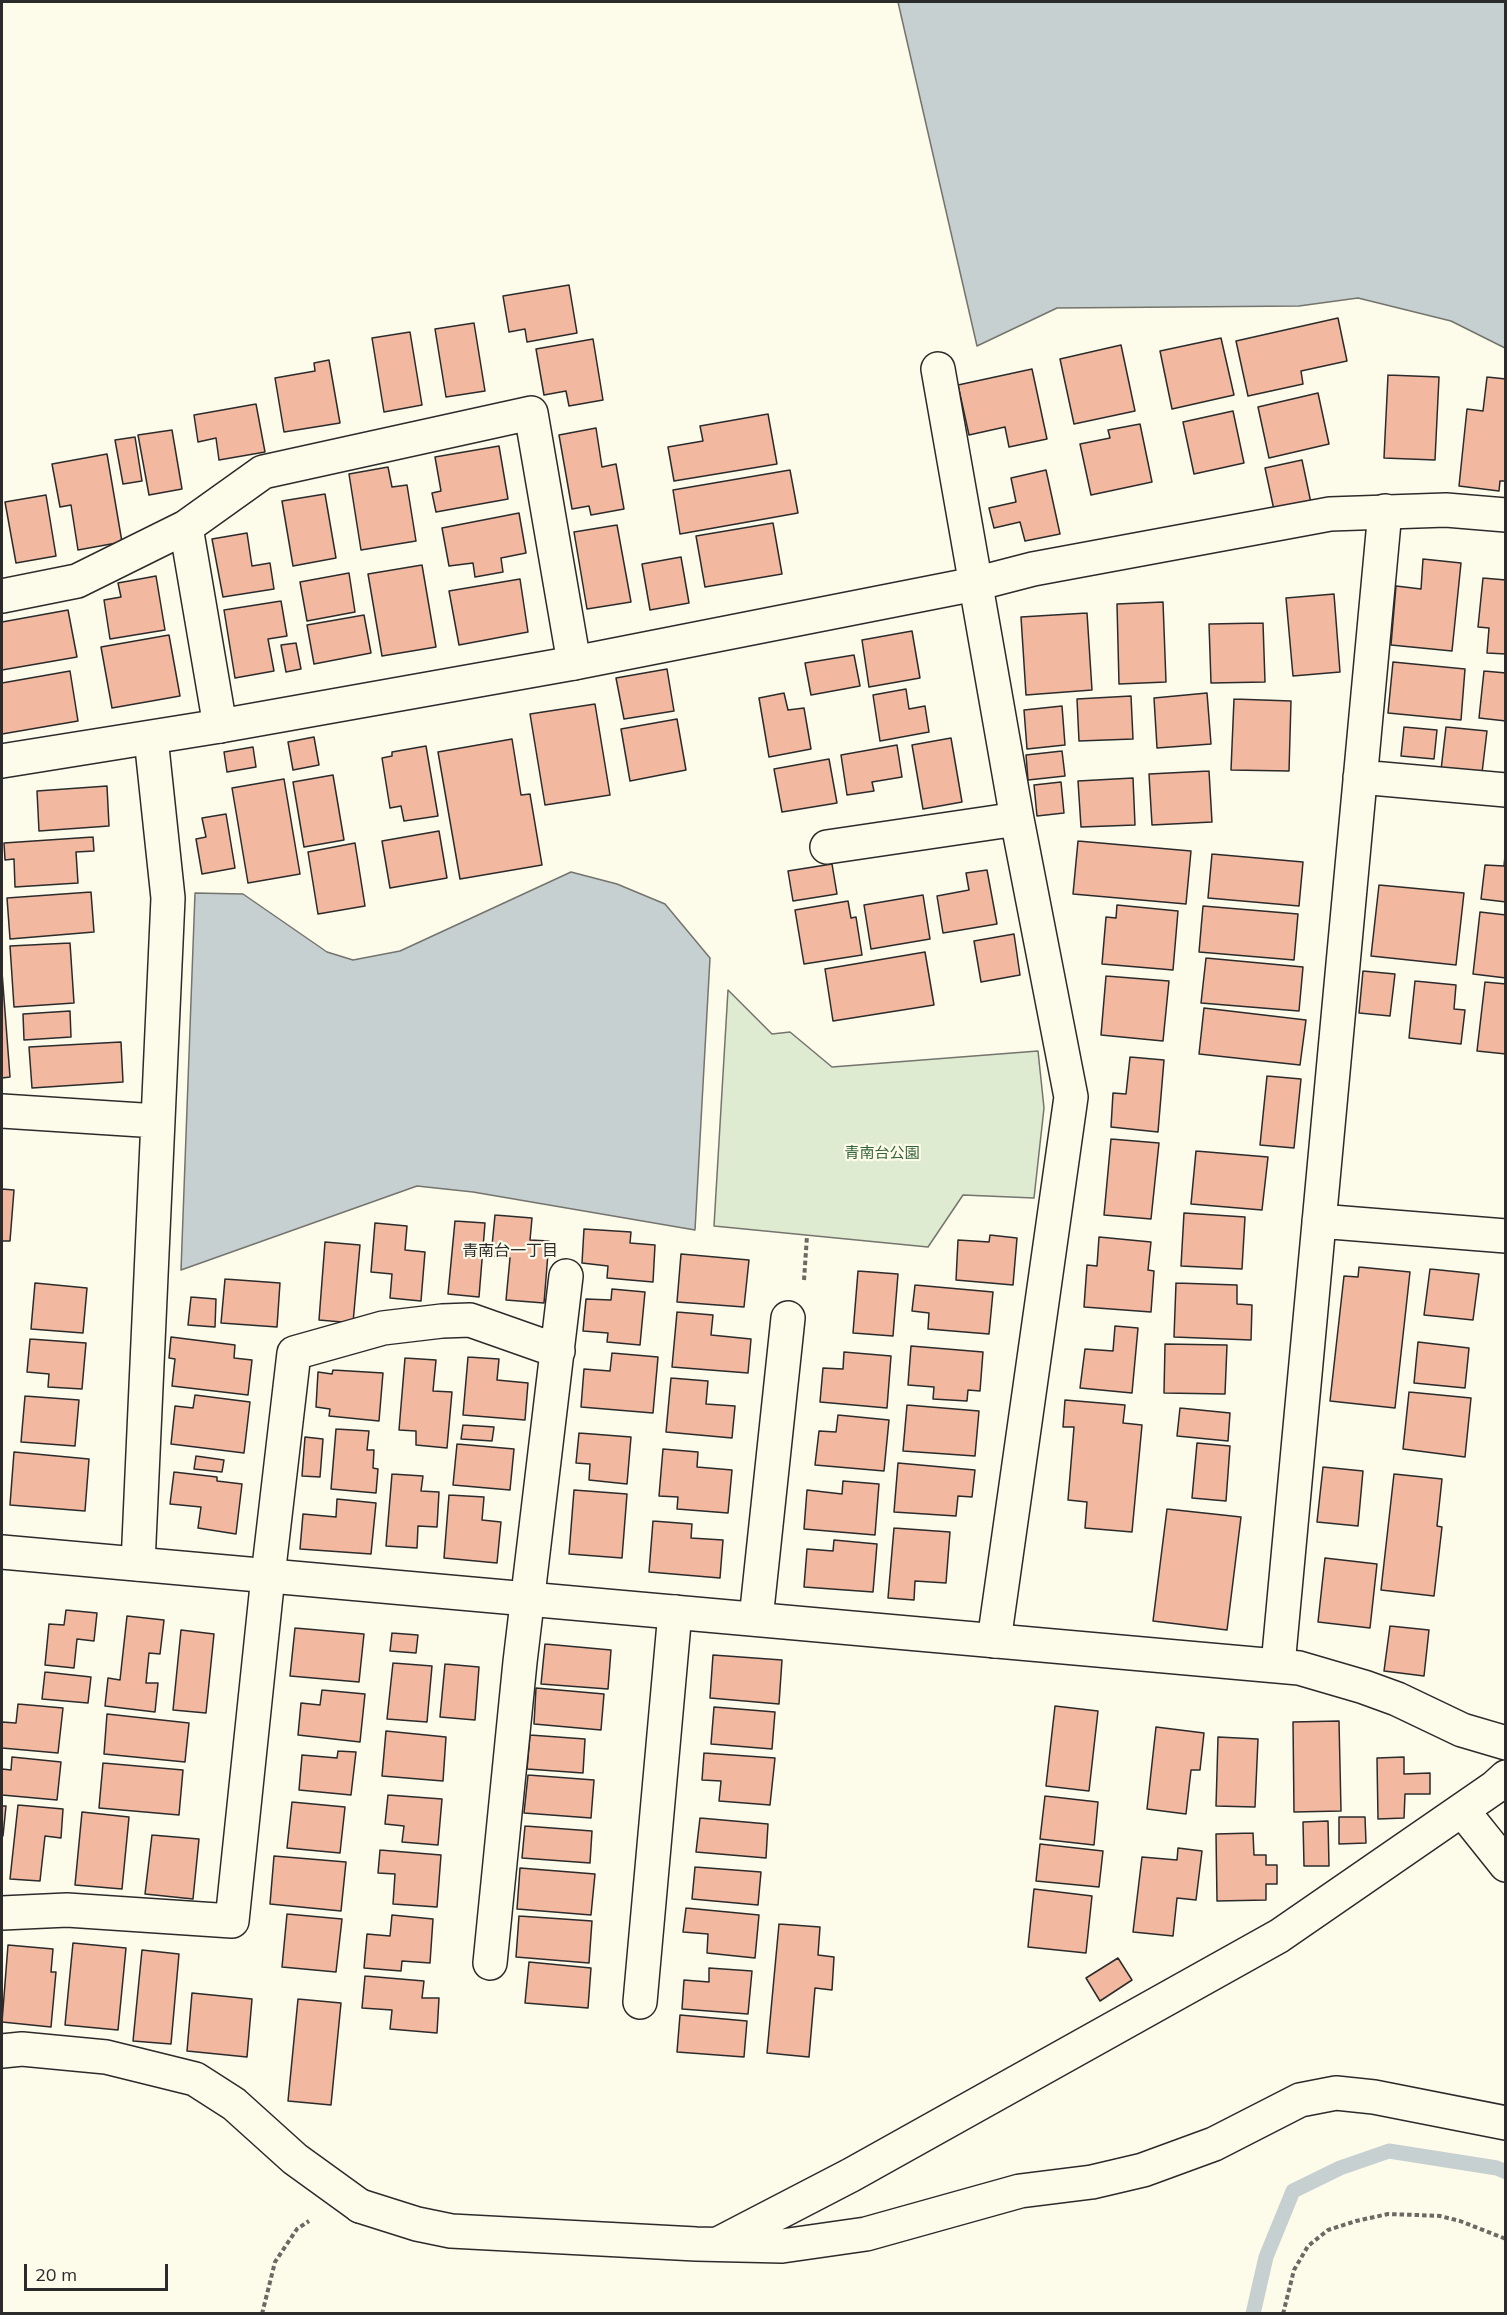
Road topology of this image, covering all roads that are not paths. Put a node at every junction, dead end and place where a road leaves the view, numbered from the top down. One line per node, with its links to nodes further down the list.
1 (938, 369): 5 (street)
2 (1385, 511): 3 (street); 5 (street); 11 (street)
3 (1506, 515)
4 (186, 527): 6 (street); 7 (street); 8 (street)
5 (975, 584): 7 (street); 13 (street)
6 (2, 596)
7 (574, 663): 8 (street)
8 (220, 726): 9 (street)
9 (151, 738): 10 (street); 16 (street)
10 (2, 761)
11 (1360, 777): 12 (street); 17 (street)
12 (1506, 790)
13 (1017, 819): 14 (street); 28 (street)
14 (827, 847)
15 (2, 1111): 16 (street)
16 (157, 1121): 23 (street)
17 (1319, 1221): 18 (street); 29 (street)
18 (1506, 1236)
19 (566, 1276): 21 (street)
20 (788, 1318): 27 (street)
21 (558, 1351): 24 (street); 25 (street)
22 (2, 1552): 23 (street)
23 (138, 1564): 24 (street)
24 (268, 1576): 25 (street); 34 (street)
25 (528, 1599): 26 (street); 35 (street)
26 (675, 1612): 27 (street); 36 (street)
27 (756, 1619): 28 (street)
28 (994, 1641): 29 (street)
29 (1278, 1665): 30 (street)
30 (1506, 1743)
31 (1506, 1777): 32 (street)
32 (1462, 1810): 33 (street); 39 (street)
33 (1506, 1865)
34 (2, 1913)
35 (490, 1963)
36 (640, 2001)
37 (2, 2051): 39 (street)
38 (1506, 2123): 39 (street)
39 (718, 2244)

